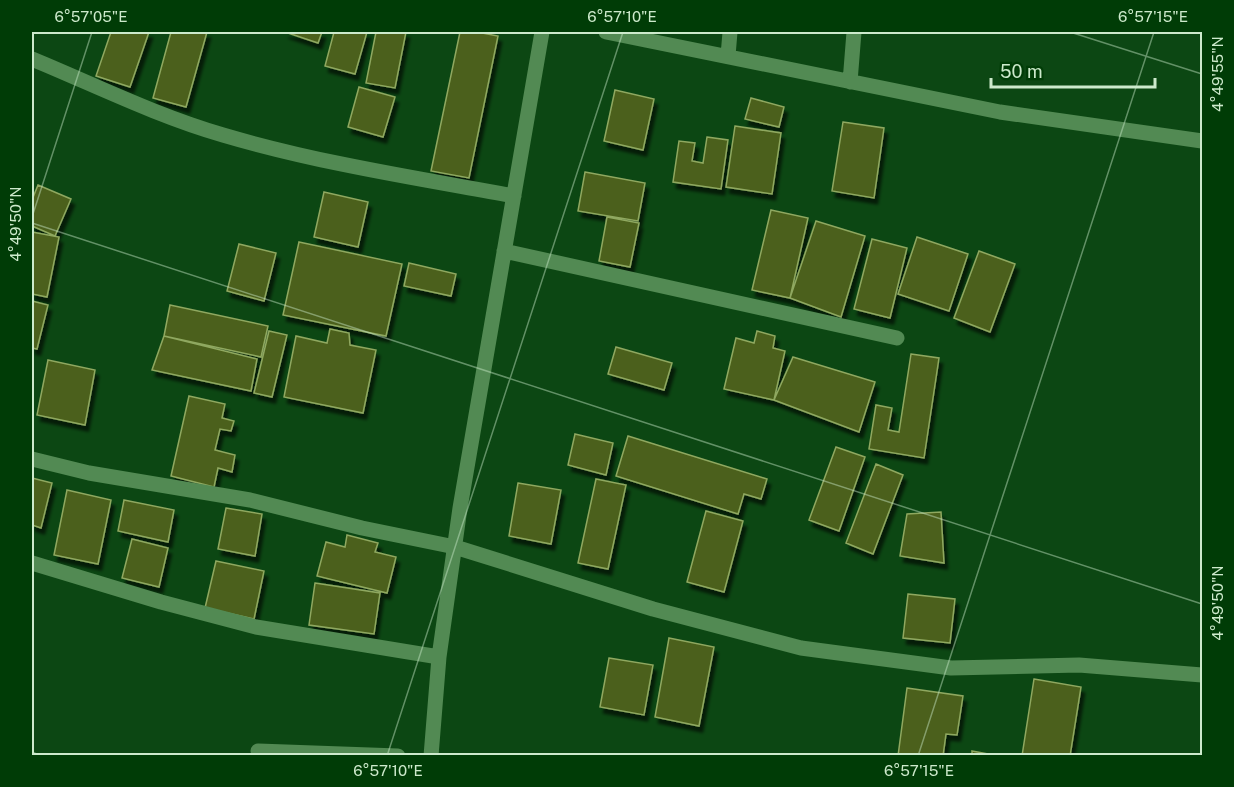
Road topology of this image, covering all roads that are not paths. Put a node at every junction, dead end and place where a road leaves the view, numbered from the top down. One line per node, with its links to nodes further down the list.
1 (543, 32): 9 (street)
2 (606, 32): 5 (street)
3 (730, 32): 5 (street)
4 (854, 32): 7 (street)
5 (728, 57): 7 (street)
6 (32, 59): 9 (street)
7 (850, 82): 8 (street)
8 (1203, 141)
9 (514, 196): 10 (street)
10 (504, 251): 11 (street); 13 (street)
11 (897, 338)
12 (32, 459): 13 (street)
13 (455, 547): 15 (street); 16 (street)
14 (32, 563): 15 (street)
15 (439, 657): 19 (street)
16 (1203, 675)
17 (258, 751): 18 (street)
18 (398, 756)
19 (431, 756)

